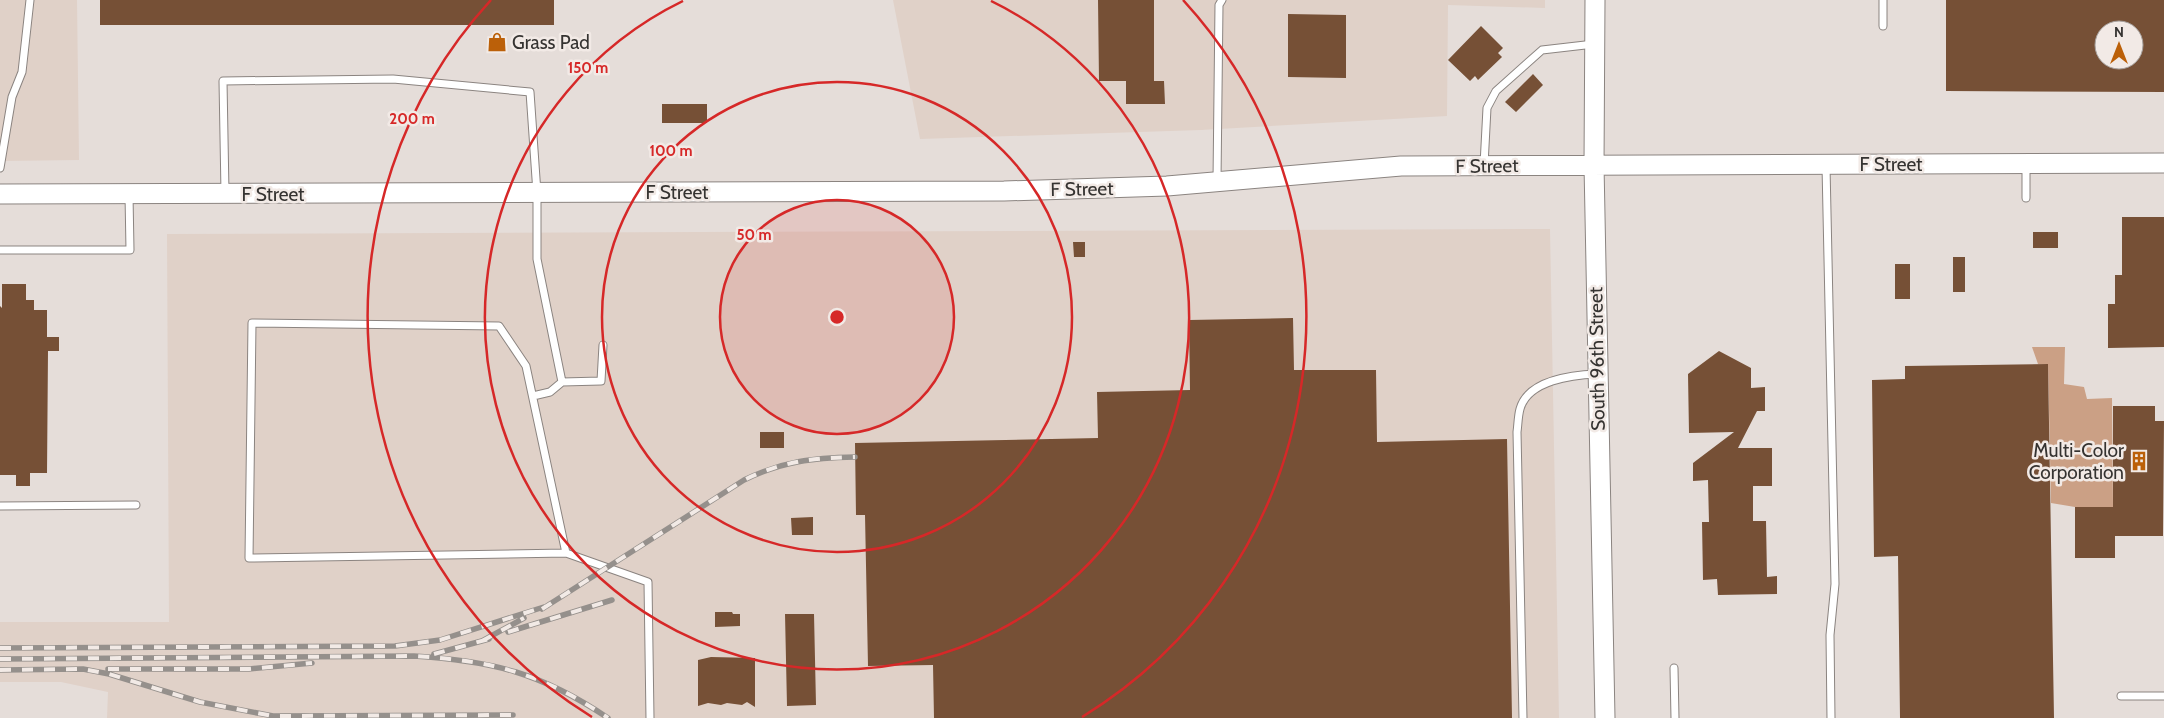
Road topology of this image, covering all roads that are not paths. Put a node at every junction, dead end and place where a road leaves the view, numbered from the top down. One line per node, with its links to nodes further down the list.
1 (30, 0): 12 (lane)
2 (1222, 0): 13 (lane)
3 (1594, 0): 6 (street, South 96th Street)
4 (1883, 0): 5 (lane)
5 (1883, 26)
6 (1594, 44): 8 (street, South 96th Street); 11 (lane)
7 (2164, 163): 10 (street, F Street)
8 (1594, 164): 9 (street, F Street); 11 (street, F Street); 21 (street, South 96th Street)
9 (1826, 164): 10 (street, F Street); 34 (lane)
10 (2026, 164): 18 (lane)
11 (1484, 165): 13 (street, F Street)
12 (0, 168)
13 (1217, 182): 14 (street, F Street)
14 (537, 193): 16 (street, F Street); 16 (lane); 22 (lane)
15 (0, 194): 17 (street, F Street)
16 (225, 194): 17 (street, F Street)
17 (128, 195): 19 (lane)
18 (2026, 198)
19 (0, 250)
20 (604, 345): 22 (lane)
21 (1598, 374): 31 (lane); 32 (street, South 96th Street)
22 (562, 382): 23 (lane)
23 (533, 396): 26 (lane); 26 (lane)
24 (136, 505): 25 (lane)
25 (0, 506)
26 (566, 553): 30 (lane)
27 (1674, 668): 33 (lane)
28 (2121, 696): 29 (lane)
29 (2164, 696)
30 (650, 718)
31 (1524, 718)
32 (1604, 718)
33 (1675, 718)
34 (1831, 718)

